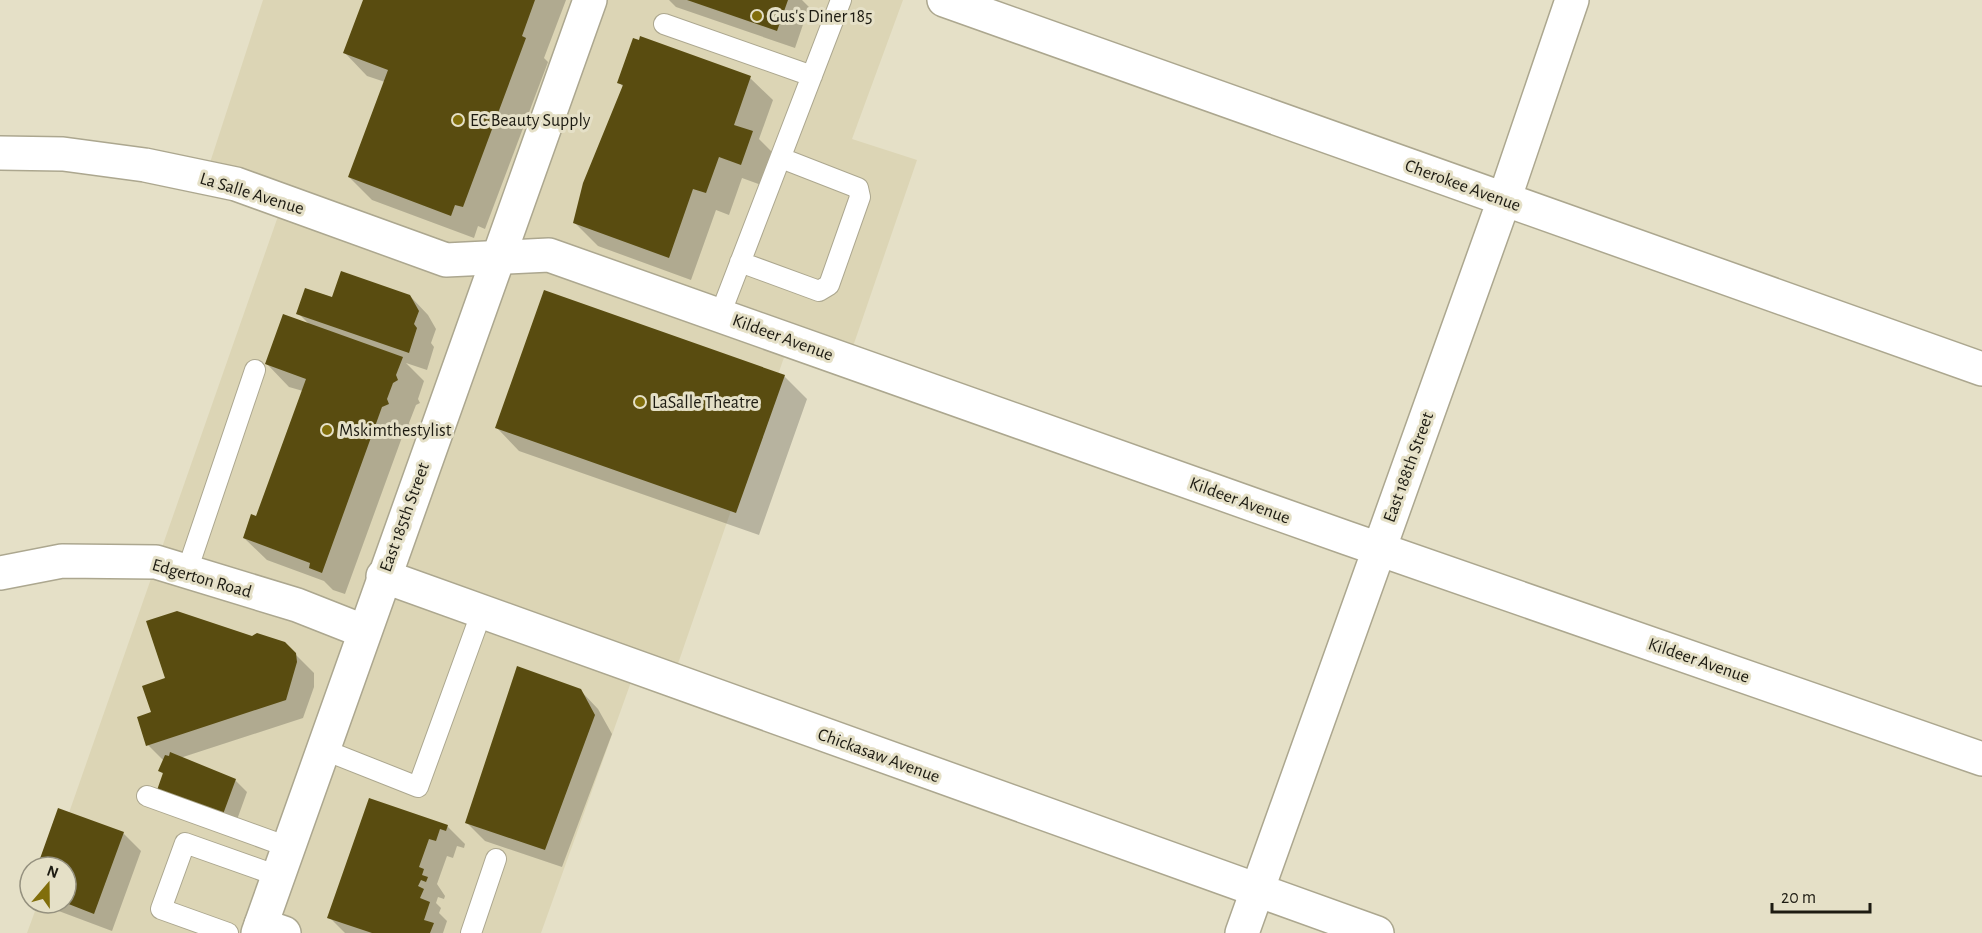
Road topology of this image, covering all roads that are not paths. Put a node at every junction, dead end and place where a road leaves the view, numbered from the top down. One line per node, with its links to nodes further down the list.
1 (590, 0): 10 (street, East 185th Street)
2 (841, 0): 6 (lane)
3 (944, 0): 9 (street, Cherokee Avenue)
4 (1572, 0): 9 (street, East 188th Street)
5 (664, 24): 6 (lane)
6 (812, 76): 8 (lane)
7 (0, 153): 10 (street, La Salle Avenue)
8 (781, 158): 11 (lane); 11 (lane)
9 (1504, 200): 13 (street, Cherokee Avenue); 15 (street, East 188th Street)
10 (498, 259): 12 (street, Kildeer Avenue); 18 (street, East 185th Street)
11 (740, 262): 12 (lane)
12 (720, 315): 15 (street, Kildeer Avenue)
13 (1982, 369)
14 (255, 370): 16 (lane)
15 (1378, 549): 22 (street, Kildeer Avenue); 26 (street, East 188th Street)
16 (187, 571): 17 (street, Edgerton Road); 20 (street, Edgerton Road)
17 (0, 573)
18 (383, 576): 19 (street, Chickasaw Avenue); 20 (street, East 185th Street)
19 (482, 611): 21 (lane); 26 (street, Chickasaw Avenue)
20 (363, 631): 21 (street, East 185th Street)
21 (322, 749): 25 (street, East 185th Street)
22 (1982, 759)
23 (147, 796): 25 (lane)
24 (496, 859): 29 (lane)
25 (283, 861): 27 (street, East 185th Street); 28 (lane)
26 (1256, 891): 30 (street, East 188th Street); 31 (street, Chickasaw Avenue)
27 (267, 930)
28 (228, 933)
29 (471, 933)
30 (1242, 933)
31 (1377, 933)

